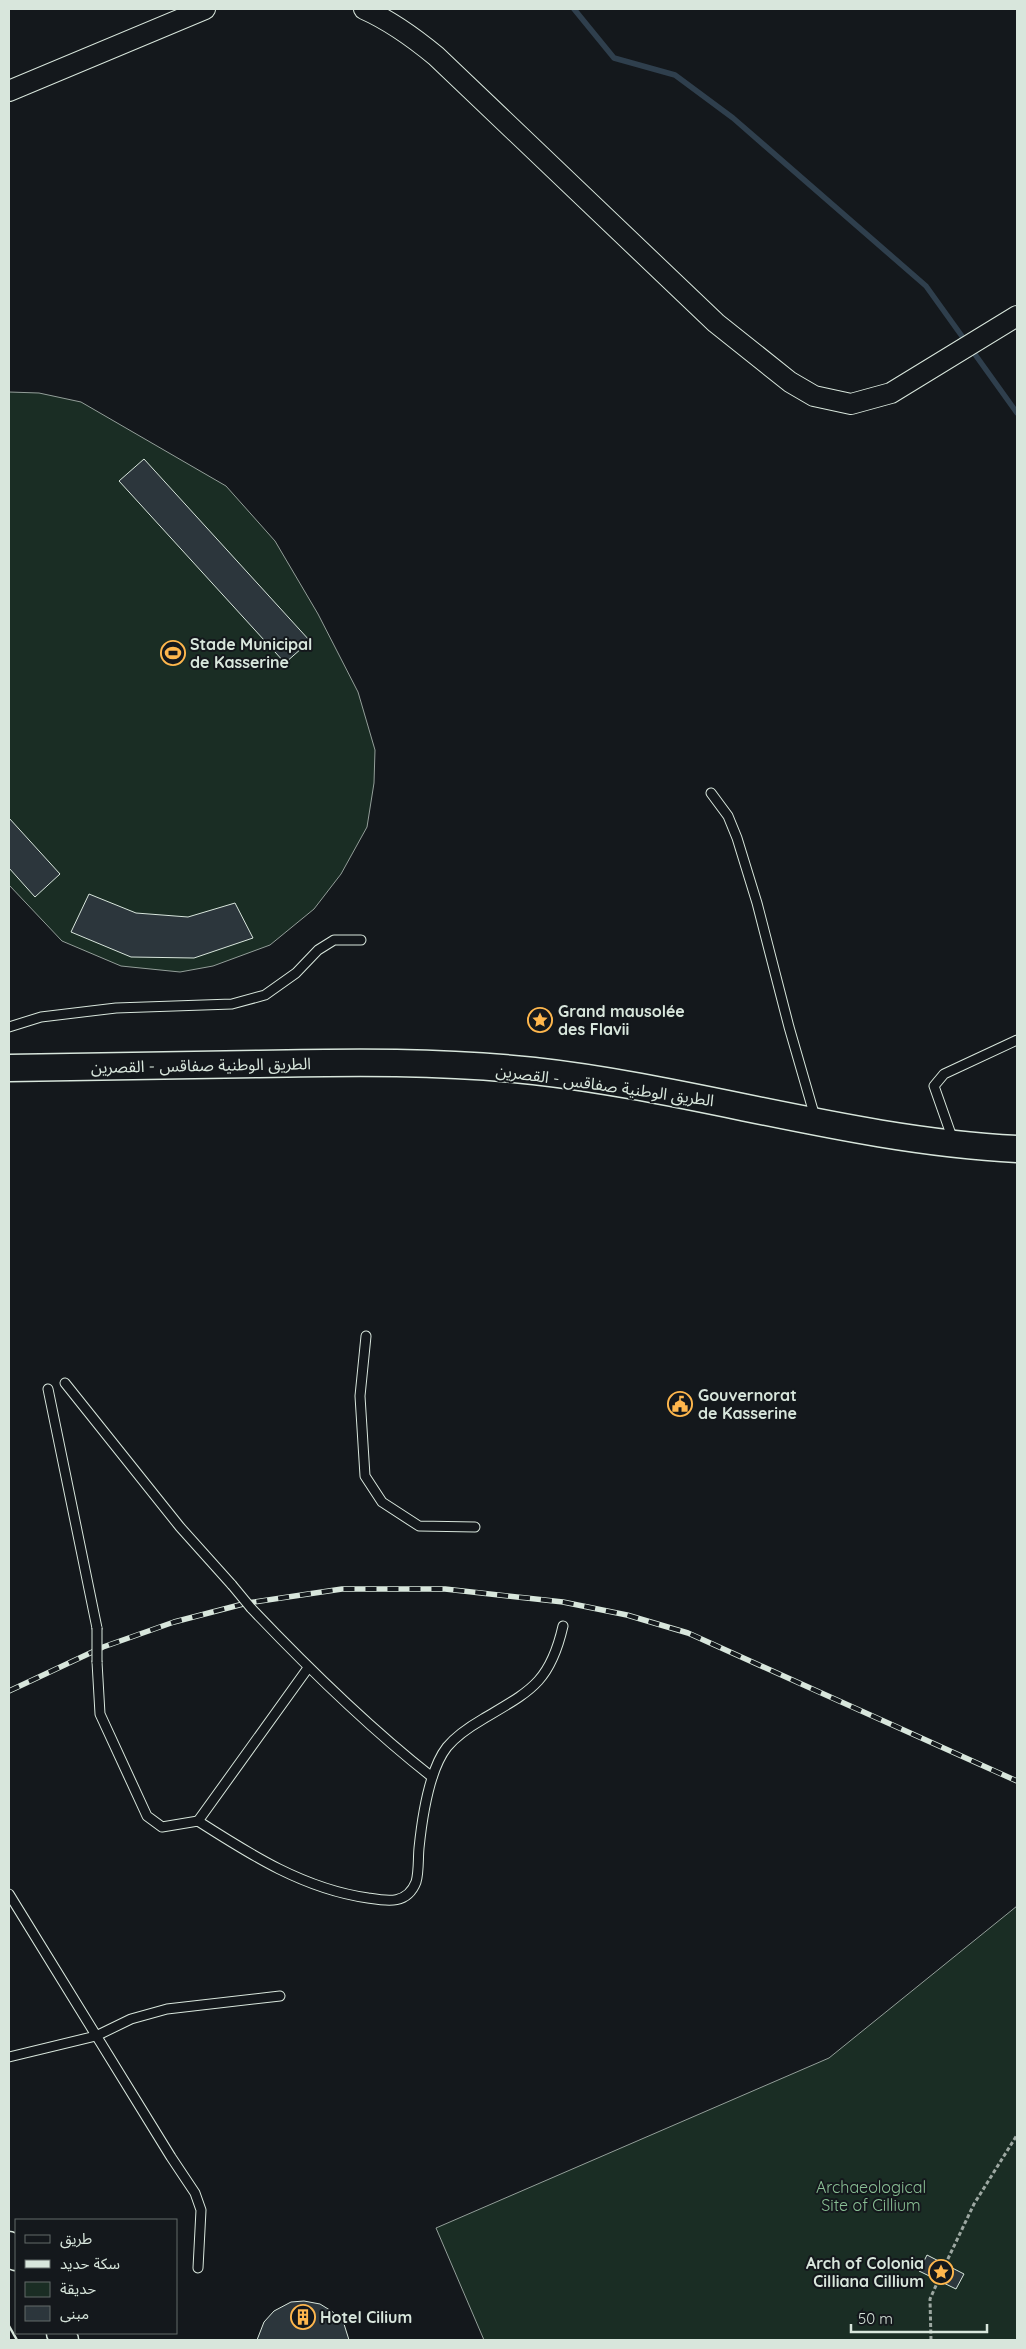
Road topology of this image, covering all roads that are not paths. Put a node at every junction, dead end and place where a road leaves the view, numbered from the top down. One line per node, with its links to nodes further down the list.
1 (205, 9): 3 (street)
2 (364, 9): 4 (street)
3 (9, 90)
4 (1017, 316)
5 (711, 793): 11 (lane)
6 (361, 940): 7 (lane)
7 (9, 1027)
8 (1017, 1040): 12 (lane)
9 (9, 1068): 11 (main road, الطريق الوطنية صفاقس - القصرين)
10 (9, 1085): 14 (main road, الطريق الوطنية صفاقس - القصرين)
11 (816, 1120): 12 (main road, الطريق الوطنية صفاقس - القصرين)
12 (954, 1142): 13 (main road, الطريق الوطنية صفاقس - القصرين)
13 (1017, 1149)
14 (1017, 1163)
15 (366, 1336): 18 (lane)
16 (65, 1383): 20 (lane, bridge)
17 (48, 1389): 22 (lane, bridge)
18 (475, 1527)
19 (563, 1626): 21 (lane)
20 (308, 1668): 21 (lane); 22 (lane)
21 (432, 1777): 22 (lane)
22 (198, 1821)
23 (9, 1894): 25 (lane)
24 (280, 1996): 25 (lane)
25 (96, 2036): 26 (lane); 27 (lane)
26 (9, 2057)
27 (198, 2268)

